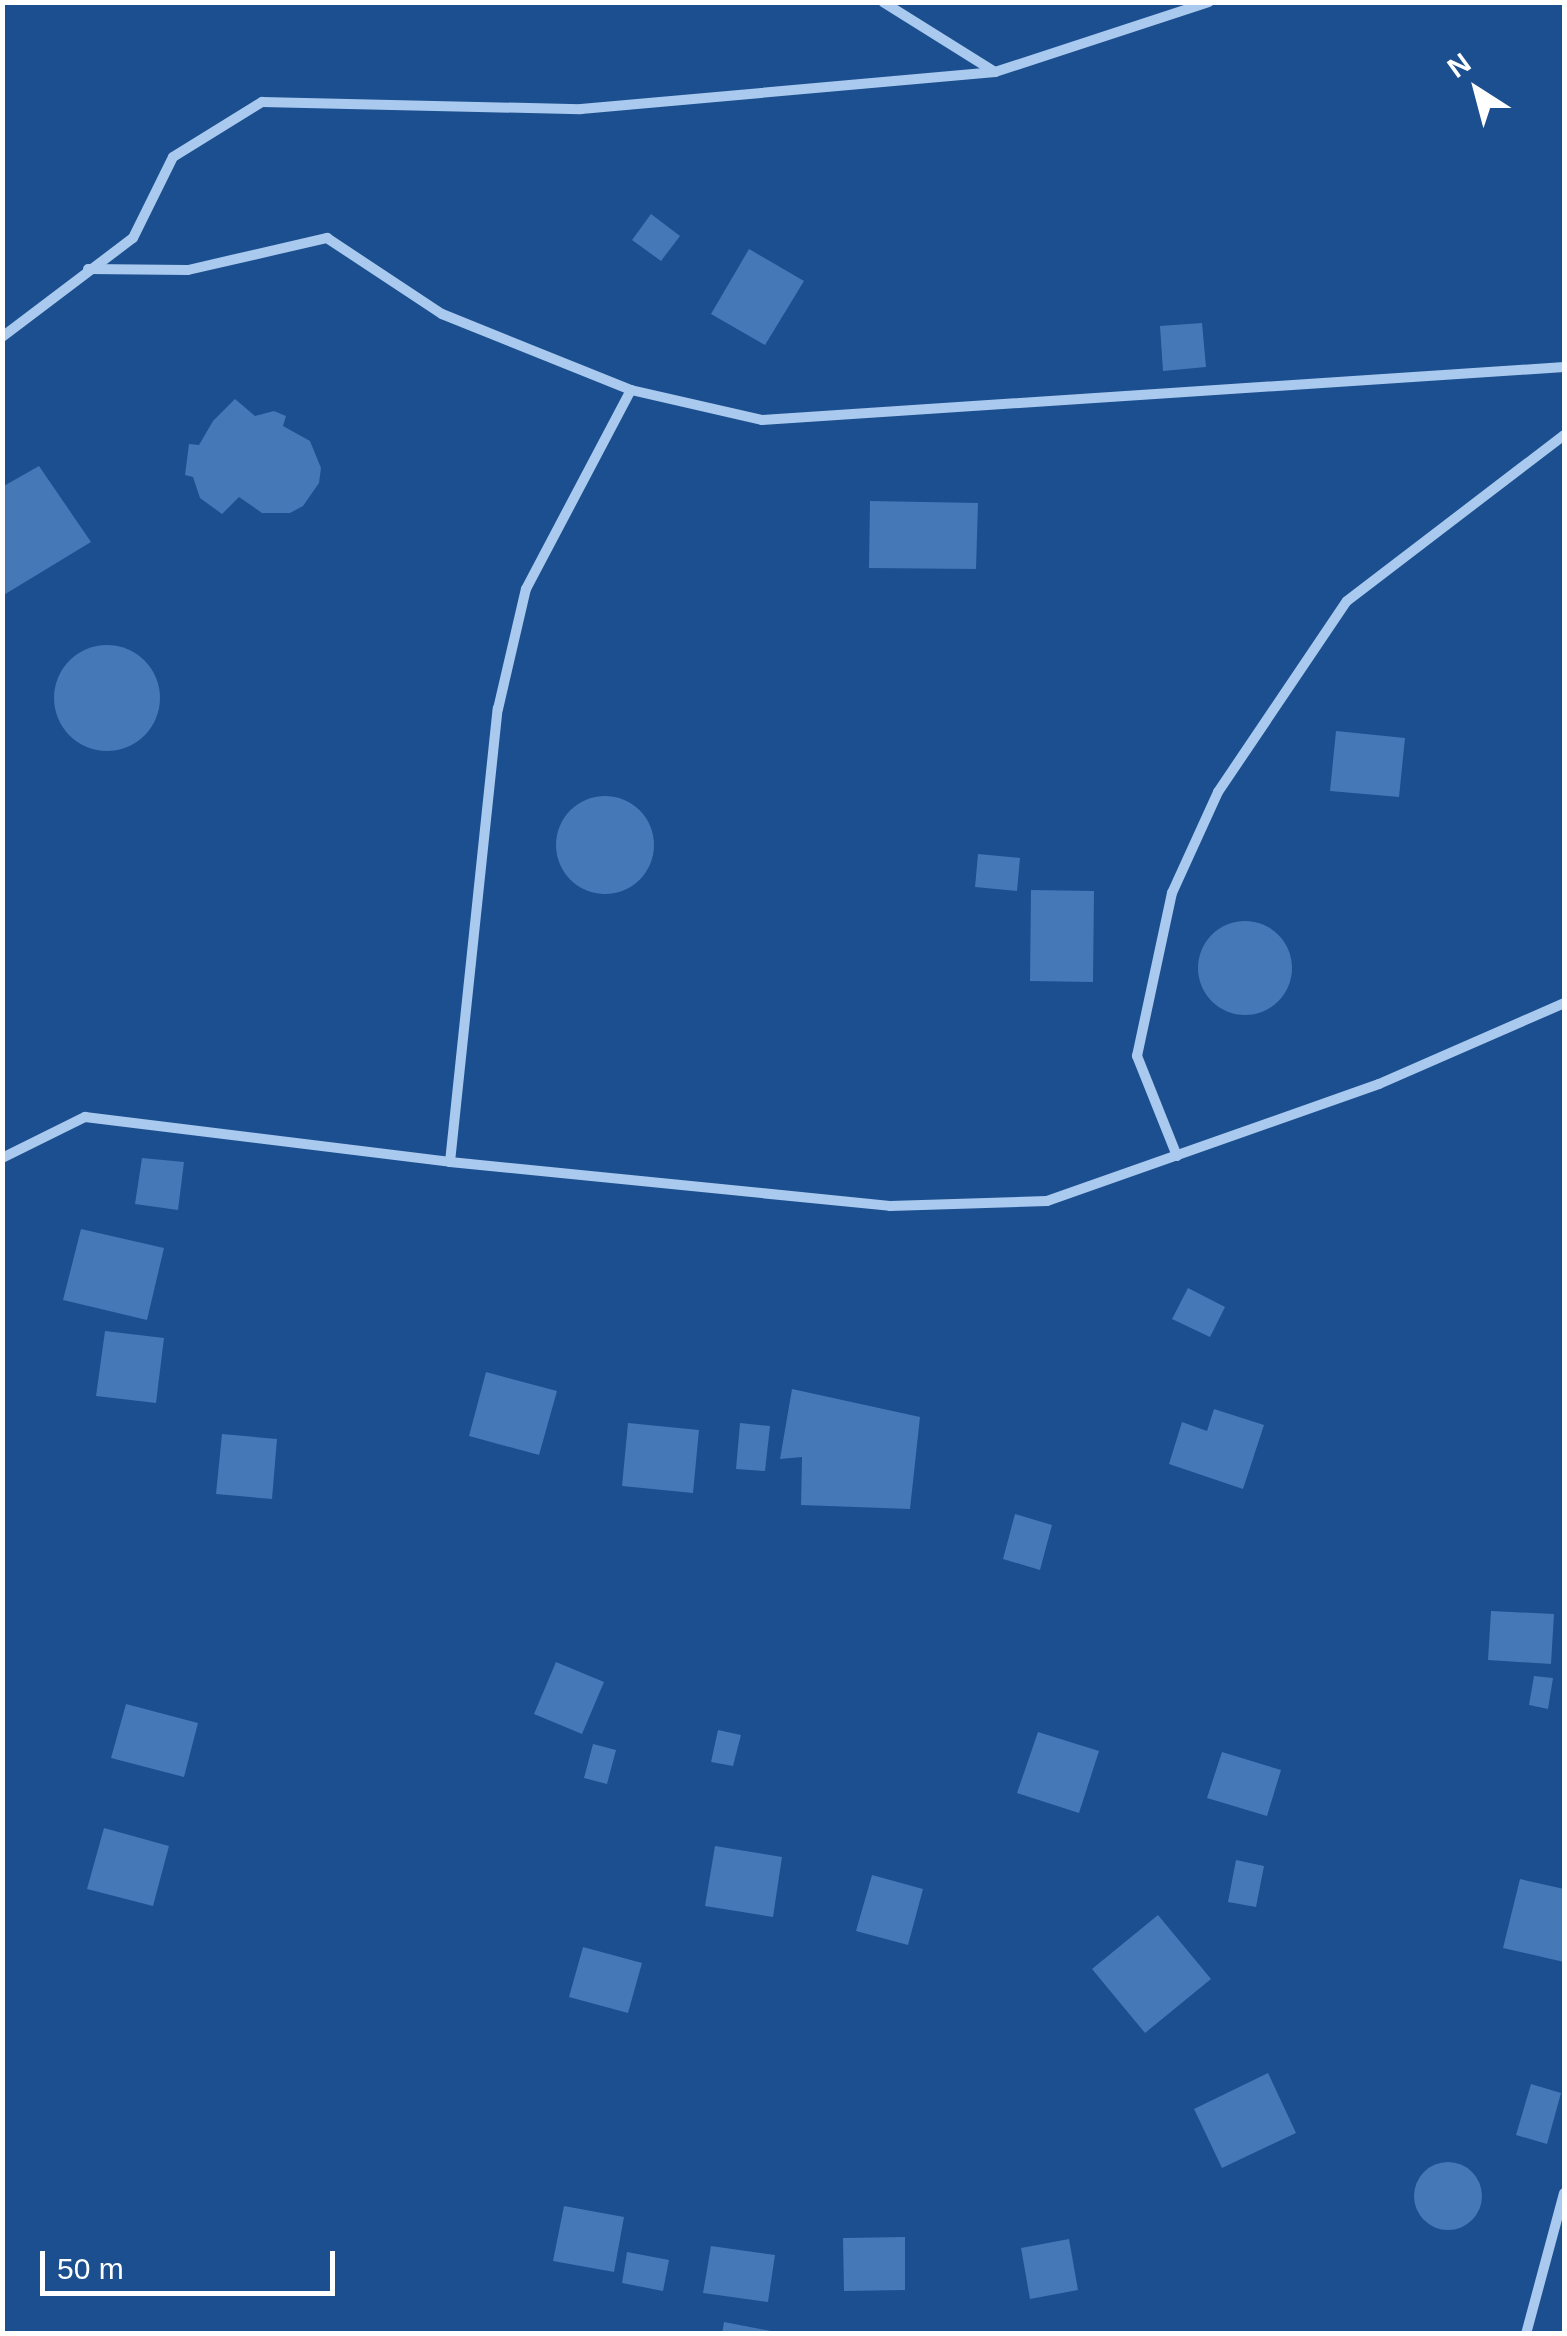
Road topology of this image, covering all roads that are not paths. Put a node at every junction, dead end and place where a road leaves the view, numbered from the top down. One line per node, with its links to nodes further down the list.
1 (883, 2): 3 (street)
2 (1209, 2): 3 (street)
3 (994, 72): 4 (street)
4 (88, 269): 5 (street); 7 (street)
5 (2, 337)
6 (1564, 367): 7 (street)
7 (631, 390): 12 (street)
8 (1564, 435): 10 (street)
9 (1564, 1003): 10 (street)
10 (1177, 1156): 12 (street)
11 (2, 1158): 12 (street)
12 (450, 1162)
13 (1564, 2192): 14 (street)
14 (1526, 2334)

